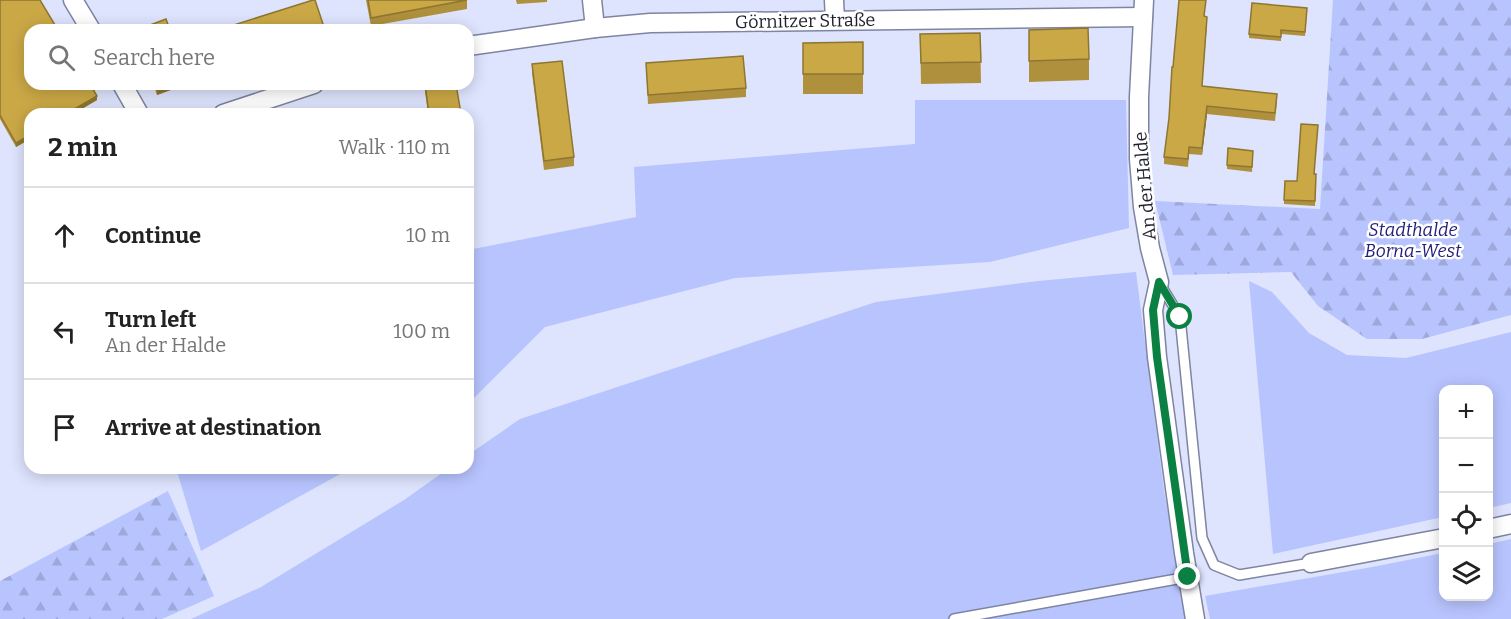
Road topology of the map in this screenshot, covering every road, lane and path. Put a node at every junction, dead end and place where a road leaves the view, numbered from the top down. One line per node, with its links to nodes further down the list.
1 (74, 0): 6 (street)
2 (592, 0): 7 (street)
3 (834, 0): 5 (street)
4 (1144, 9): 5 (street, Görnitzer Straße); 13 (street, An der Halde)
5 (836, 20): 7 (street, Görnitzer Straße)
6 (88, 24)
7 (596, 28): 8 (street, Görnitzer Straße)
8 (474, 45)
9 (126, 90): 11 (street)
10 (296, 90): 12 (street)
11 (136, 108)
12 (241, 108)
13 (1159, 282): 17 (lane); 18 (street, An der Halde)
14 (1511, 524): 15 (street)
15 (1493, 528)
16 (1439, 539): 17 (street)
17 (1311, 563)
18 (1188, 577): 19 (lane); 20 (street, An der Halde)
19 (954, 619)
20 (1195, 619)

